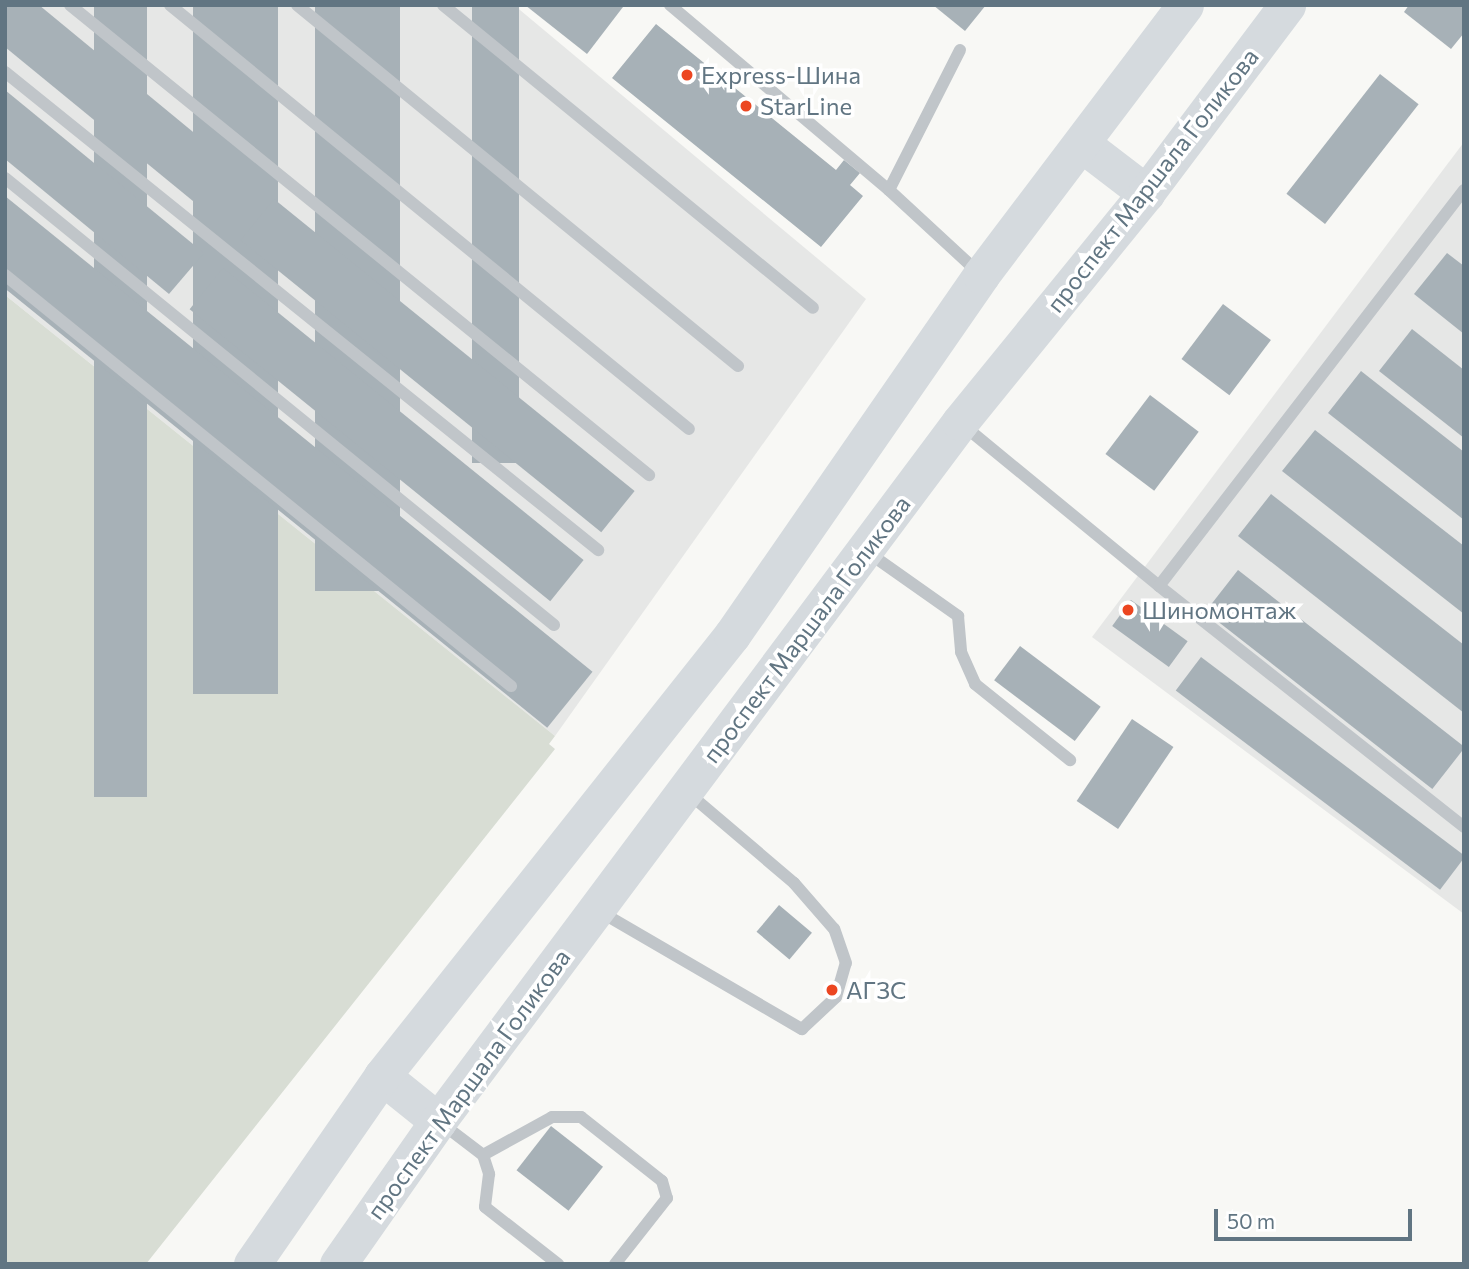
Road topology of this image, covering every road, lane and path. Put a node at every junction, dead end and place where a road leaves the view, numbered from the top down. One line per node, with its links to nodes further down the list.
1 (70, 5): 21 (lane)
2 (170, 5): 20 (lane)
3 (297, 5): 18 (lane)
4 (443, 5): 17 (lane)
5 (670, 5): 12 (lane)
6 (1185, 5): 10 (main road)
7 (1287, 5): 14 (main road, проспект Маршала Голикова)
8 (960, 50): 12 (lane)
9 (5, 72): 22 (lane)
10 (1082, 144): 14 (main road); 16 (main road)
11 (5, 178): 25 (lane)
12 (889, 190): 16 (lane)
13 (1464, 190): 24 (lane)
14 (1146, 193): 19 (main road, проспект Маршала Голикова)
15 (5, 275): 26 (lane)
16 (981, 275): 31 (main road)
17 (813, 308)
18 (738, 366)
19 (960, 422): 23 (main road, проспект Маршала Голикова); 24 (lane)
20 (689, 429)
21 (649, 475)
22 (598, 550)
23 (865, 551): 27 (lane); 28 (main road, проспект Маршала Голикова)
24 (1159, 586): 29 (lane)
25 (554, 625)
26 (510, 686)
27 (1070, 761)
28 (686, 790): 30 (main road, проспект Маршала Голикова); 30 (lane)
29 (1464, 827)
30 (596, 909): 32 (main road, проспект Маршала Голикова)
31 (382, 1076): 32 (main road); 35 (main road)
32 (438, 1121): 33 (lane); 34 (main road, проспект Маршала Голикова)
33 (482, 1155): 36 (lane); 37 (lane)
34 (347, 1260)
35 (253, 1264)
36 (558, 1264)
37 (615, 1264)

